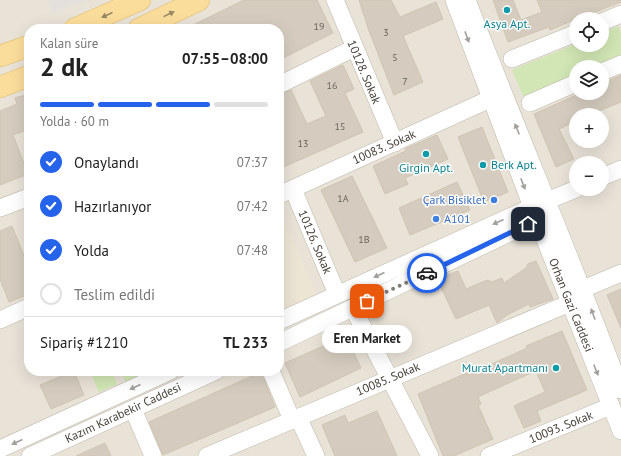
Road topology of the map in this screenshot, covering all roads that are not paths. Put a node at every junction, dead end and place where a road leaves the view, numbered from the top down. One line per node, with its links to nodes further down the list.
1 (140, 0): 8 (main road, one-way to 8)
2 (199, 0): 9 (main road, one-way to 2)
3 (335, 0): 12 (street, 10128. Sokak)
4 (454, 0): 21 (street, Orhan Gazi Caddesi, one-way to 21)
5 (467, 0): 30 (street, Orhan Gazi Caddesi, one-way to 5)
6 (621, 14): 7 (street)
7 (609, 19)
8 (85, 24)
9 (149, 24)
10 (569, 35): 14 (street)
11 (24, 48): 13 (main road)
12 (354, 48): 18 (street); 23 (street, 10128. Sokak)
13 (0, 56)
14 (512, 59)
15 (621, 64): 16 (street)
16 (609, 69)
17 (24, 78): 19 (main road)
18 (284, 83)
19 (0, 87)
20 (569, 87): 22 (street)
21 (490, 100): 23 (street, 10083. Sokak); 30 (street, Orhan Gazi Caddesi, one-way to 30)
22 (530, 103)
23 (395, 143): 26 (street, 10083. Sokak)
24 (621, 169): 25 (street)
25 (609, 174)
26 (286, 192): 33 (street, 10126. Sokak)
27 (569, 194): 30 (street)
28 (24, 199): 29 (street)
29 (0, 208)
30 (542, 211): 32 (street, Orhan Gazi Caddesi); 33 (street, one-way to 33); 34 (street, Orhan Gazi Caddesi); 35 (street)
31 (621, 273): 32 (street)
32 (583, 289): 44 (street, Orhan Gazi Caddesi, one-way to 32)
33 (337, 294): 37 (street)
34 (570, 303): 43 (street, 10085. Sokak); 45 (street, Orhan Gazi Caddesi, one-way to 45)
35 (354, 308): 39 (street); 43 (street)
36 (24, 309): 38 (street)
37 (284, 319)
38 (0, 320)
39 (284, 340)
40 (159, 376): 49 (street, Kazım Karabekir Caddesi, one-way to 49)
41 (205, 376): 46 (street, Kazım Karabekir Caddesi)
42 (273, 376): 47 (street)
43 (390, 379): 47 (street, 10085. Sokak); 54 (street)
44 (621, 390)
45 (611, 406): 48 (street, Orhan Gazi Caddesi); 55 (street, 10093. Sokak)
46 (133, 409): 50 (street, Kazım Karabekir Caddesi); 51 (street)
47 (295, 419): 52 (street, 10085. Sokak); 53 (street)
48 (621, 431)
49 (0, 449)
50 (30, 456)
51 (153, 456)
52 (207, 456)
53 (316, 456)
54 (430, 456)
55 (489, 456)

